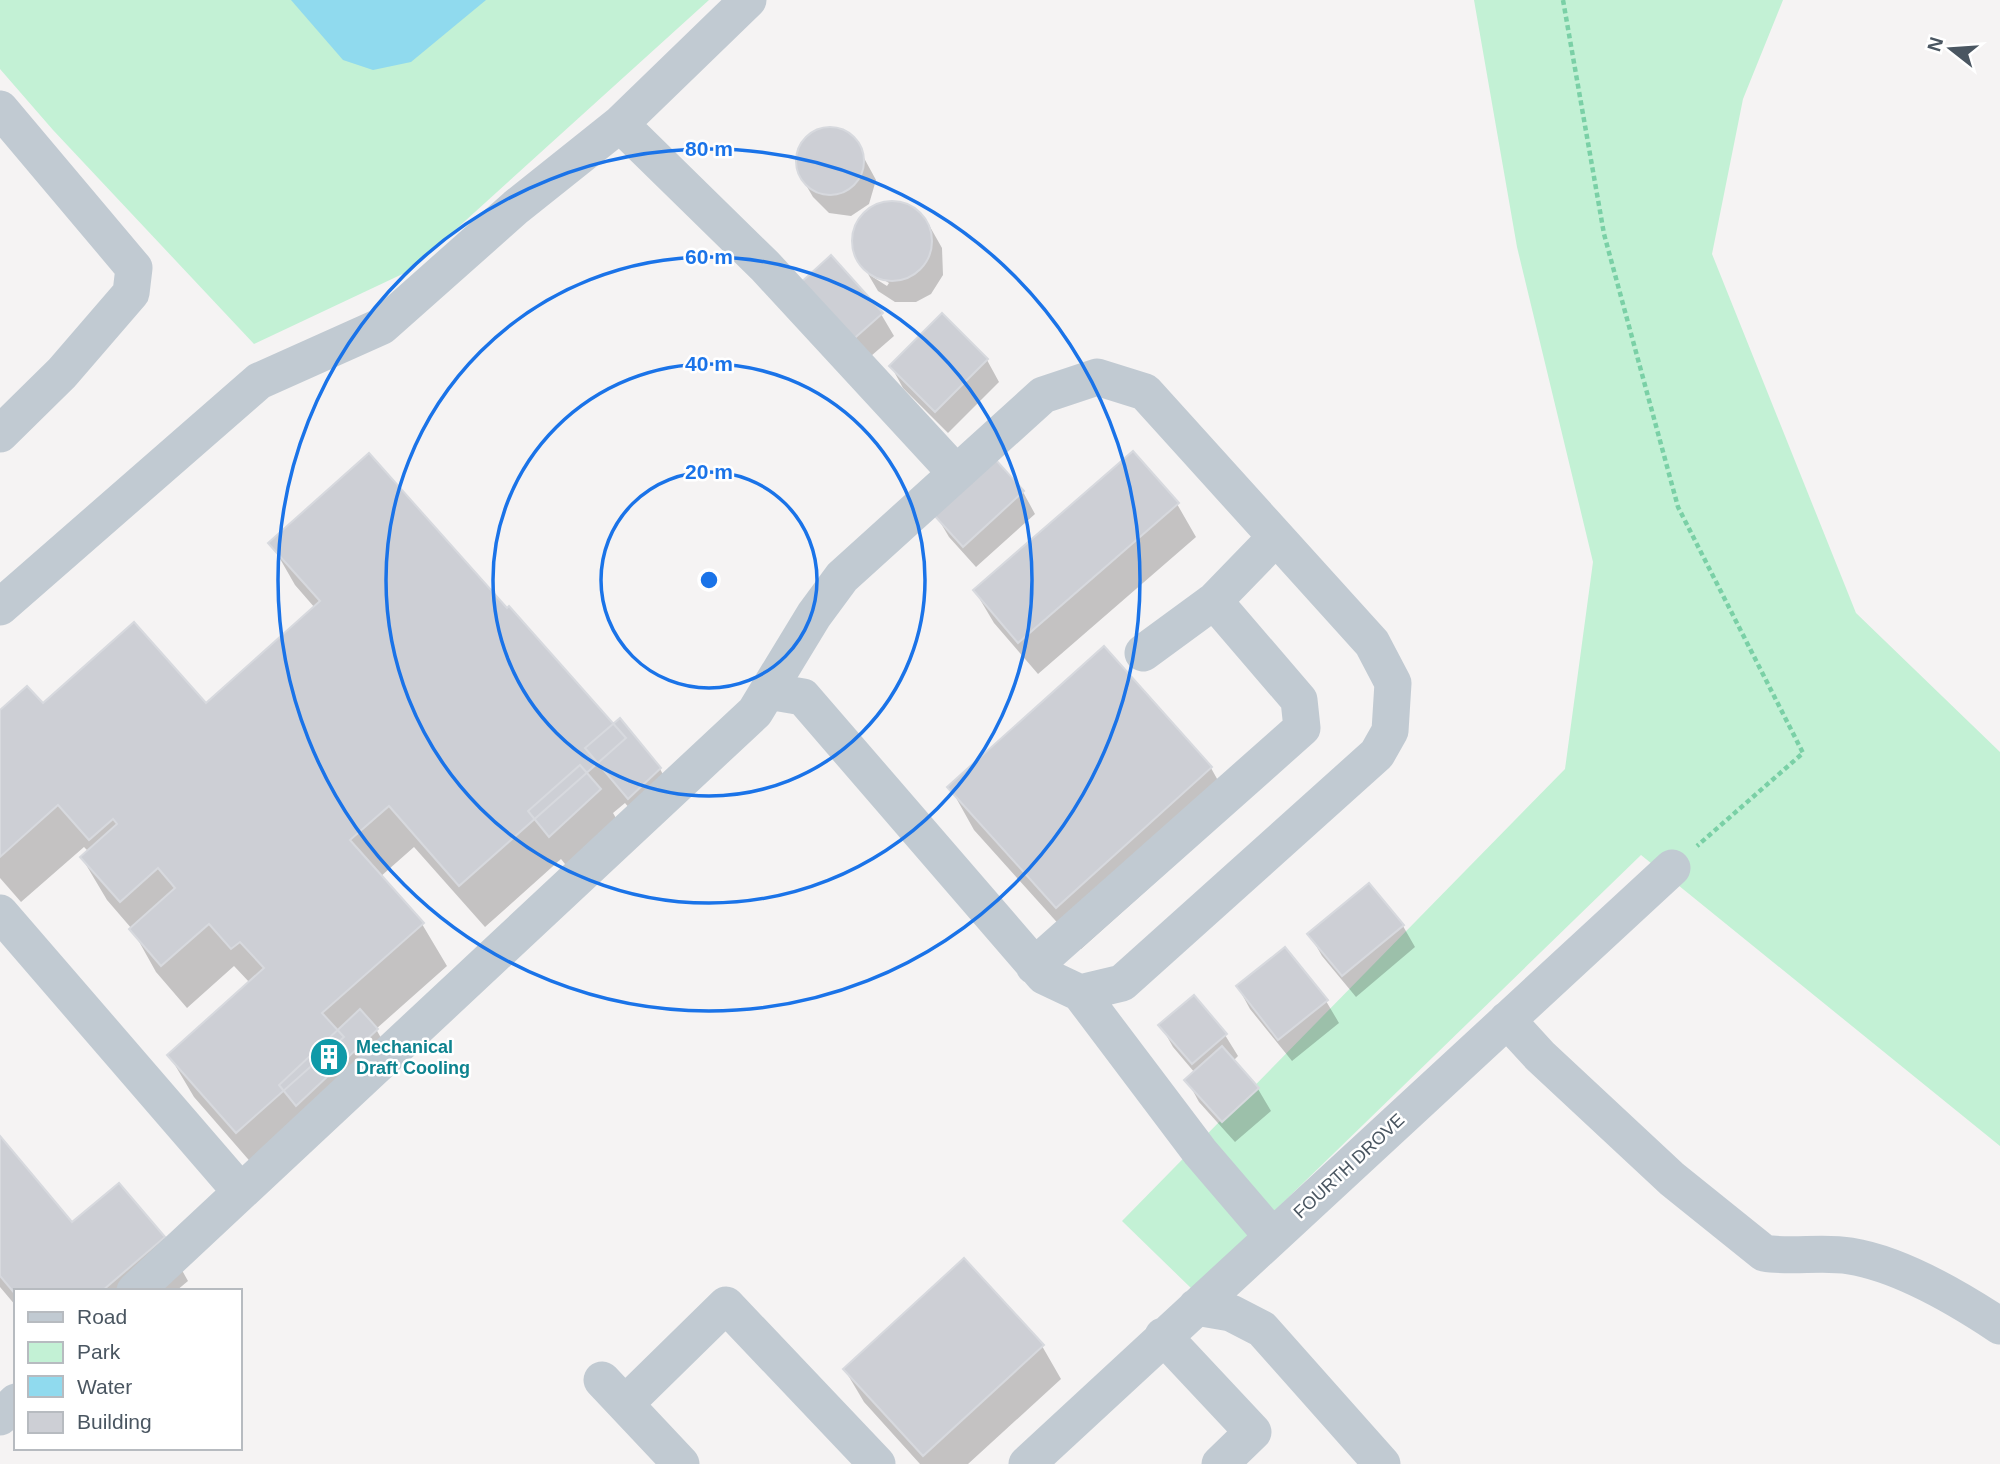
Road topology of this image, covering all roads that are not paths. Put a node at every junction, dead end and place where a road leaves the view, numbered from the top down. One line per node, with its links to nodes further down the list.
1 (748, 0): 3 (lane)
2 (0, 109): 4 (lane)
3 (620, 124): 5 (lane); 8 (lane)
4 (0, 434)
5 (956, 473): 6 (lane); 10 (lane)
6 (1276, 537): 7 (lane); 14 (lane)
7 (1214, 601): 9 (lane); 13 (lane)
8 (0, 607)
9 (1143, 653)
10 (768, 691): 13 (lane); 16 (lane)
11 (1672, 868): 15 (lane, FOURTH DROVE)
12 (0, 913): 16 (lane)
13 (1034, 966): 14 (lane)
14 (1080, 993): 17 (lane)
15 (1507, 1020): 17 (lane, FOURTH DROVE); 20 (lane)
16 (241, 1192): 18 (lane)
17 (1272, 1236): 19 (lane, FOURTH DROVE)
18 (137, 1289)
19 (1196, 1307): 21 (lane, FOURTH DROVE); 28 (lane)
20 (2000, 1326)
21 (1163, 1336): 26 (lane, FOURTH DROVE); 27 (lane)
22 (14, 1404): 23 (lane)
23 (0, 1417)
24 (681, 1464): 25 (lane)
25 (877, 1464)
26 (1027, 1464)
27 (1220, 1464)
28 (1382, 1464)

